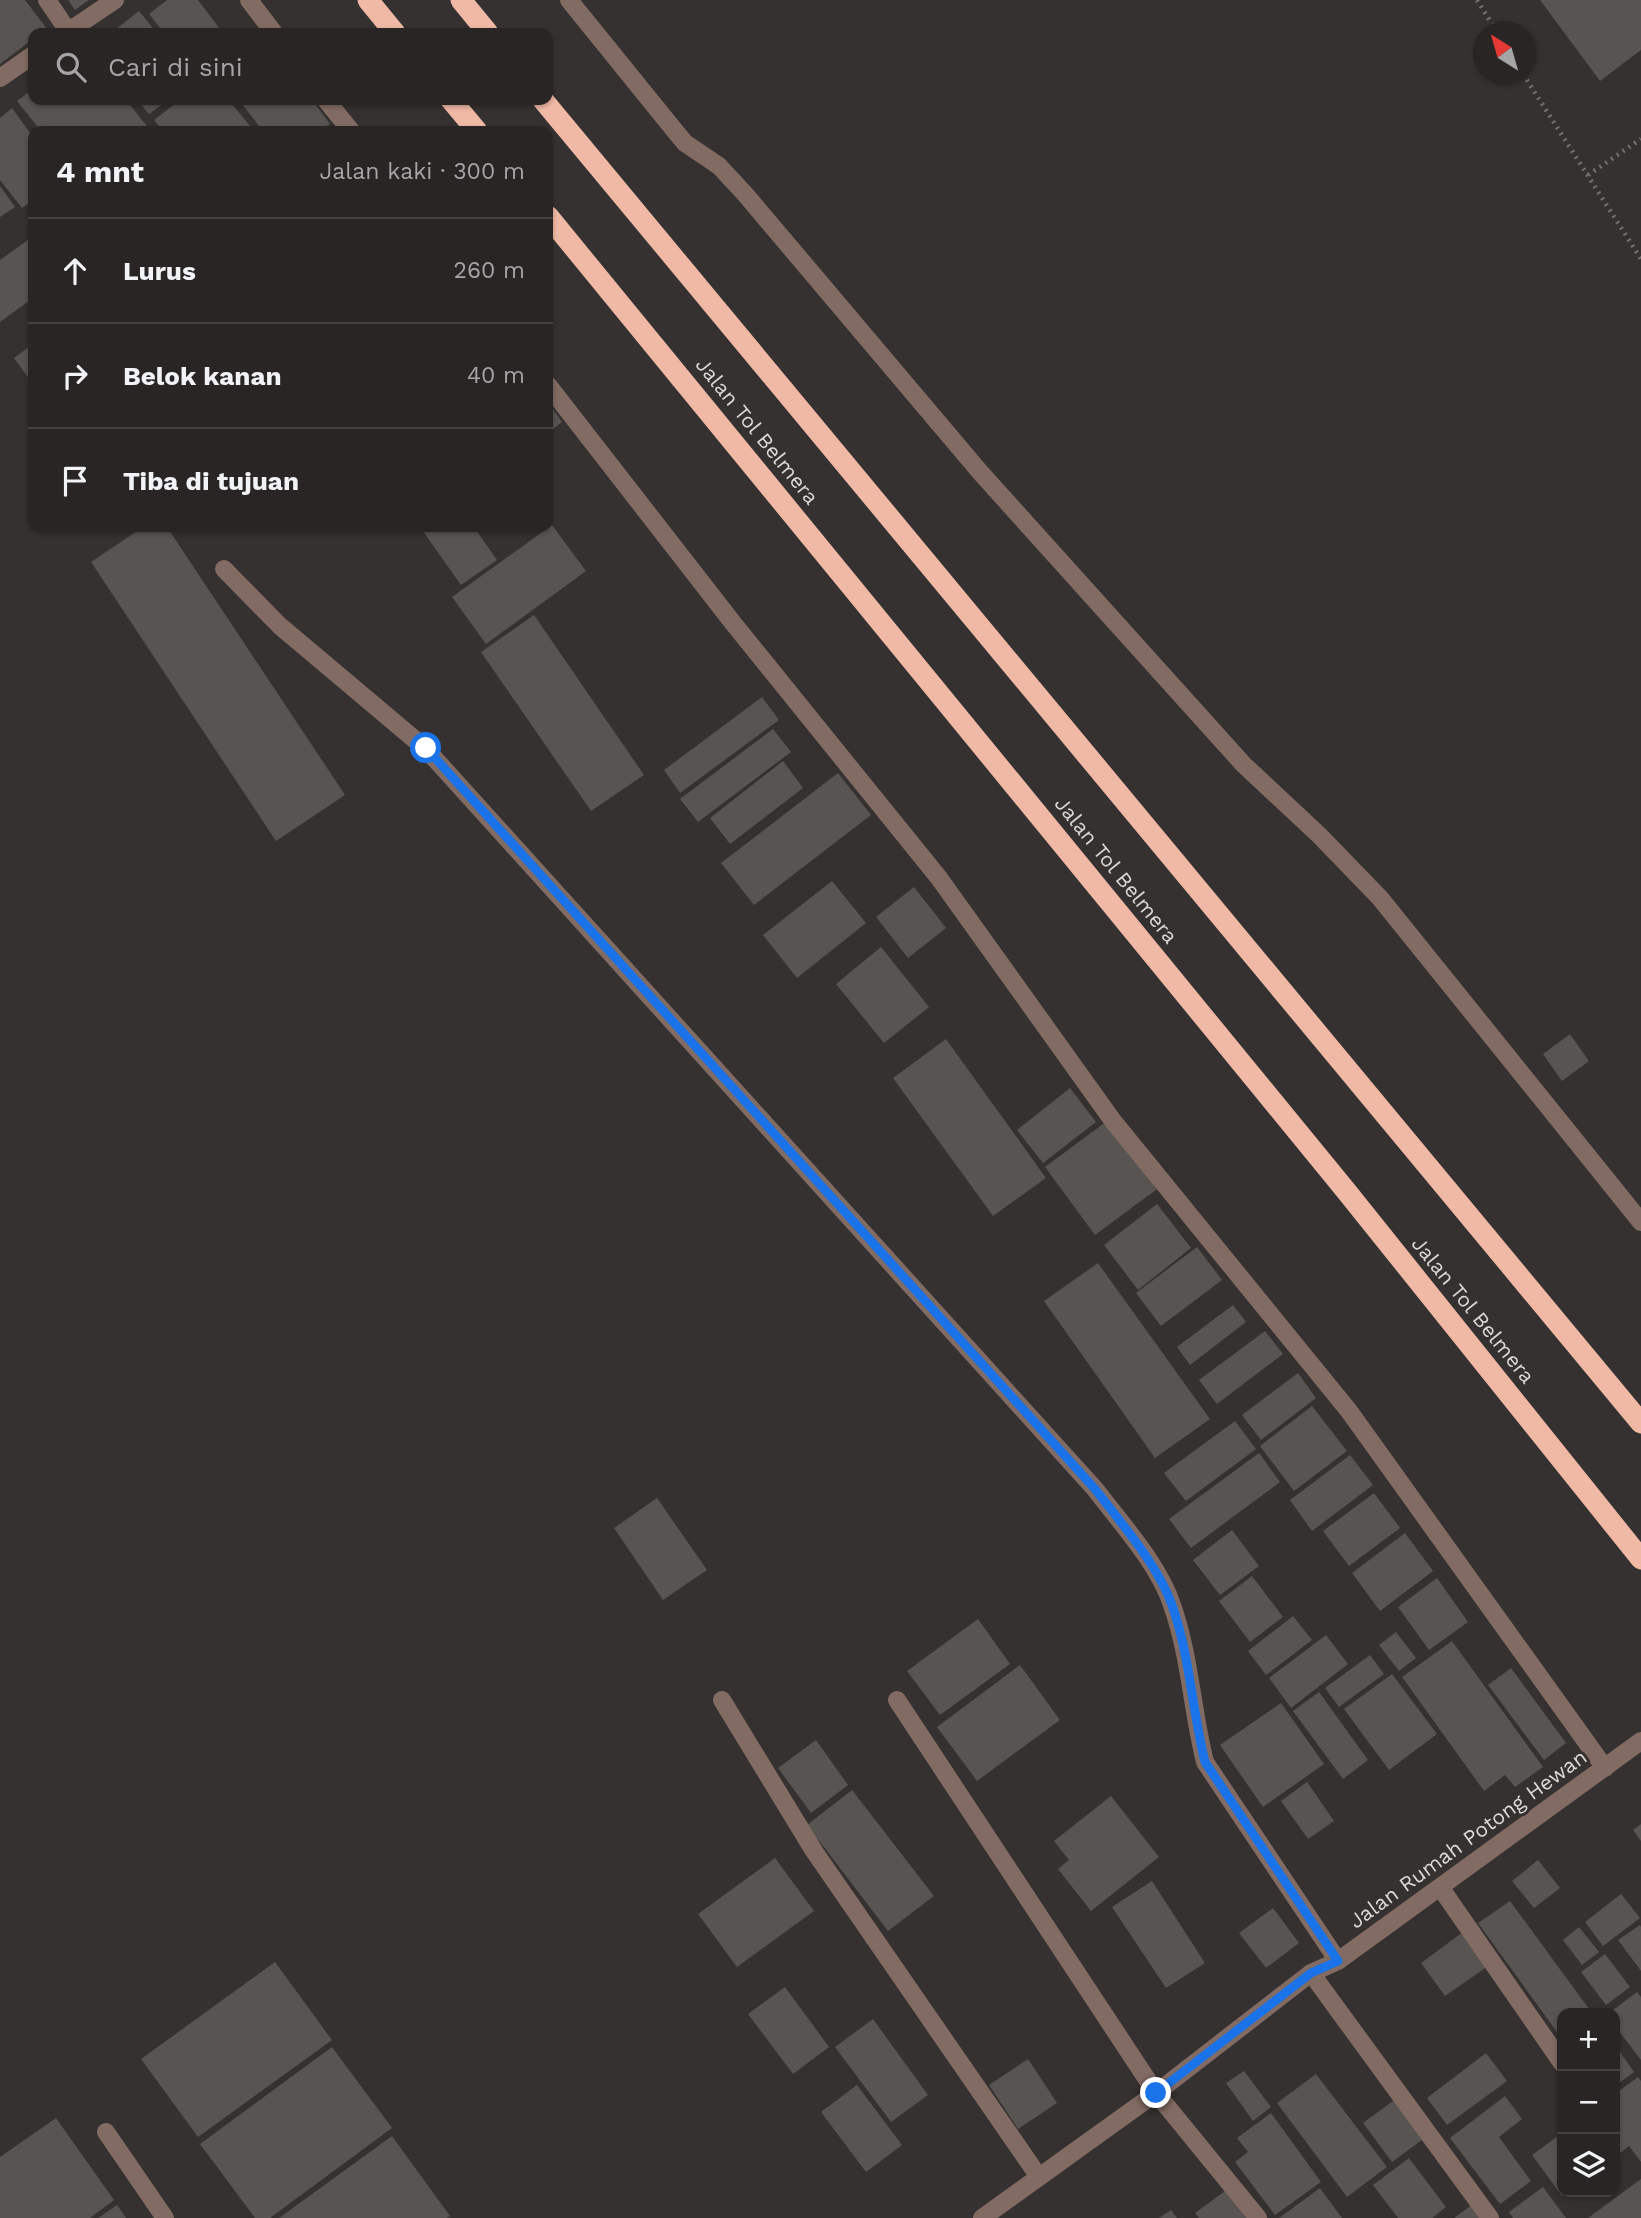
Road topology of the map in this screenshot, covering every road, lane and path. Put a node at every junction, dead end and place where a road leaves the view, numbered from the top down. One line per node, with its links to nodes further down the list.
1 (47, 0): 9 (street)
2 (115, 0): 10 (street)
3 (248, 0): 11 (street)
4 (368, 0): 12 (highway)
5 (461, 0): 13 (highway)
6 (569, 0): 28 (street)
7 (1477, 0): 8 (path)
8 (1490, 21)
9 (64, 28)
10 (73, 28)
11 (270, 28)
12 (391, 28)
13 (484, 28)
14 (28, 58): 15 (street)
15 (0, 78)
16 (1529, 84): 23 (path)
17 (330, 105): 20 (street)
18 (455, 105): 21 (highway)
19 (547, 105): 29 (highway)
20 (347, 126)
21 (473, 126)
22 (1641, 139): 23 (path)
23 (1588, 176): 25 (path)
24 (553, 222): 30 (highway, Jalan Tol Belmera)
25 (1641, 259)
26 (553, 391): 34 (street)
27 (223, 569): 36 (street)
28 (1641, 1222)
29 (1641, 1423)
30 (1641, 1559)
31 (722, 1700): 41 (street)
32 (897, 1700): 39 (street)
33 (1641, 1741): 34 (street, Jalan Rumah Potong Hewan)
34 (1605, 1768): 35 (street, Jalan Rumah Potong Hewan)
35 (1440, 1887): 36 (street, Jalan Rumah Potong Hewan); 38 (street)
36 (1338, 1961): 37 (street, Jalan Rumah Potong Hewan)
37 (1311, 1973): 39 (street, Jalan Rumah Potong Hewan); 45 (street)
38 (1557, 2056)
39 (1156, 2093): 41 (street, Jalan Rumah Potong Hewan); 44 (street)
40 (106, 2132): 43 (street)
41 (1039, 2177): 42 (street, Jalan Rumah Potong Hewan)
42 (993, 2215)
43 (164, 2218)
44 (1258, 2218)
45 (1490, 2218)

